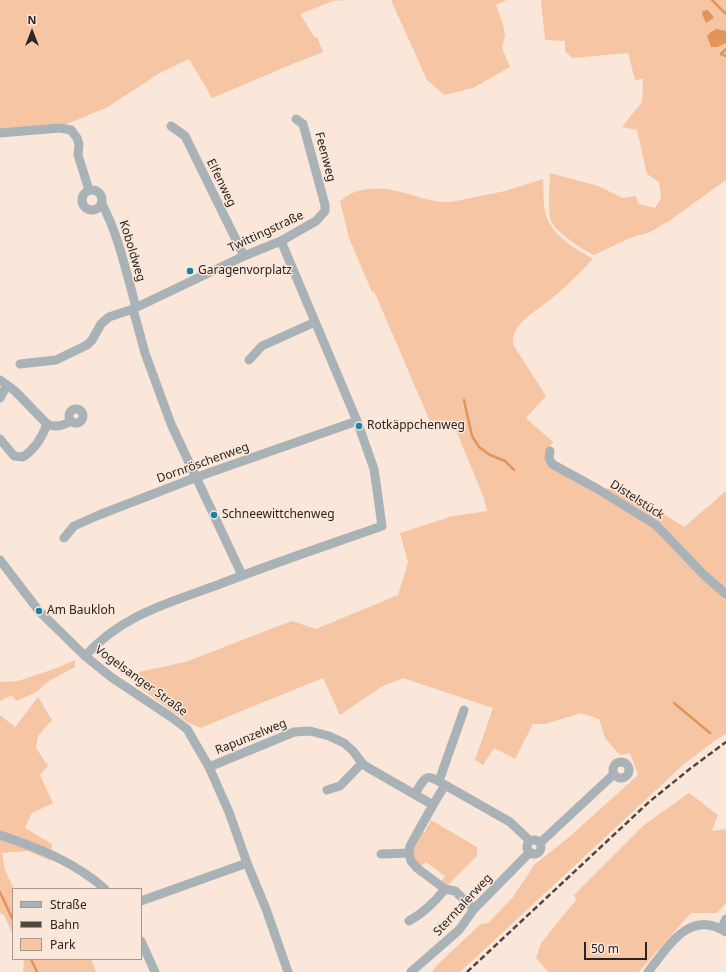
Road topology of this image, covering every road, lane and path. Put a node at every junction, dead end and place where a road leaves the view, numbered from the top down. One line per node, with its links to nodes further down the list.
1 (296, 119): 6 (street, Feenweg)
2 (171, 126): 8 (street, Elfenweg)
3 (0, 132): 4 (street)
4 (89, 190): 5 (street, Koboldweg); 5 (street)
5 (102, 204): 9 (street, Koboldweg)
6 (326, 206): 7 (street, Twittingstraße)
7 (281, 241): 8 (street, Twittingstraße); 10 (street)
8 (244, 256): 9 (street, Twittingstraße)
9 (134, 308): 12 (street, Twittingstraße); 20 (street)
10 (315, 322): 11 (street); 16 (street)
11 (249, 360)
12 (20, 364)
13 (4, 383): 14 (street); 17 (street)
14 (0, 398)
15 (71, 421): 17 (street)
16 (357, 421): 20 (street, Dornröschenweg); 23 (street)
17 (47, 424): 18 (street)
18 (0, 439)
19 (550, 452): 24 (street, Distelstück)
20 (197, 477): 21 (street, Dornröschenweg); 23 (street)
21 (64, 538)
22 (0, 560): 25 (street, Vogelsanger Straße)
23 (242, 575): 25 (street)
24 (726, 594)
25 (85, 656): 28 (street, Vogelsanger Straße)
26 (464, 710): 30 (street)
27 (362, 763): 28 (street, Rapunzelweg); 31 (street); 32 (street, Rapunzelweg)
28 (209, 767): 40 (street, Vogelsanger Straße)
29 (614, 774): 36 (street, Sterntalerweg)
30 (442, 783): 32 (street); 33 (street); 35 (street)
31 (327, 790)
32 (415, 794): 33 (street, Rapunzelweg)
33 (433, 805): 38 (street)
34 (0, 835): 41 (street)
35 (530, 841): 36 (street); 37 (street)
36 (540, 842): 37 (street, Sterntalerweg)
37 (530, 852): 44 (street, Sterntalerweg)
38 (409, 853): 39 (street); 42 (street)
39 (381, 854)
40 (247, 863): 43 (street); 50 (street, Vogelsanger Straße)
41 (104, 888)
42 (445, 889): 44 (street); 46 (street)
43 (142, 901)
44 (474, 909): 51 (street, Sterntalerweg)
45 (726, 919): 47 (street)
46 (409, 921)
47 (723, 930): 52 (street)
48 (142, 943): 49 (street)
49 (156, 972)
50 (288, 972)
51 (412, 972)
52 (648, 972)

